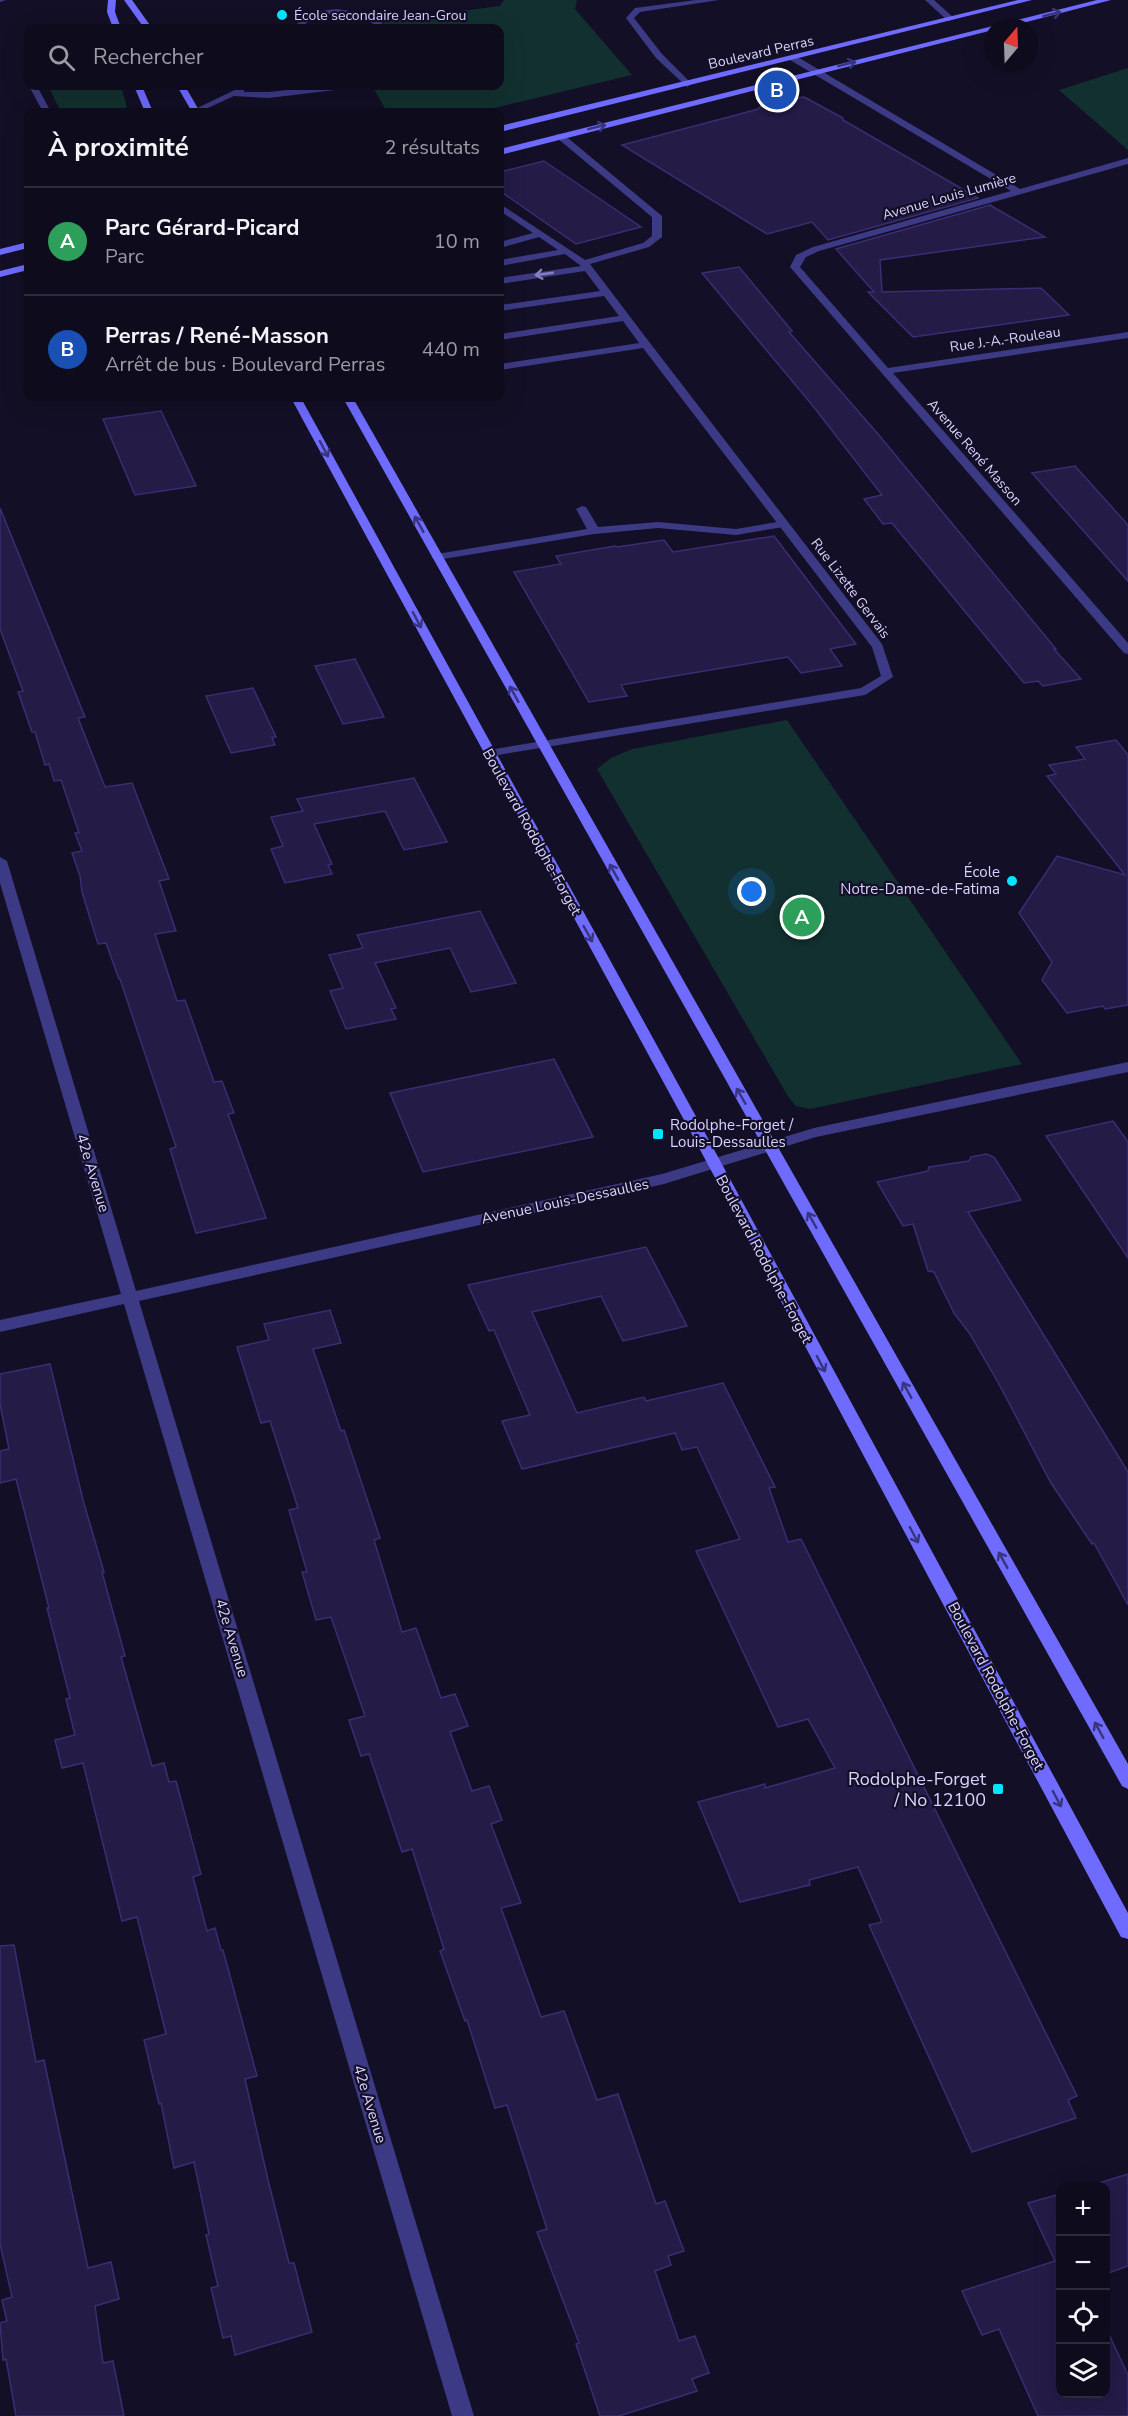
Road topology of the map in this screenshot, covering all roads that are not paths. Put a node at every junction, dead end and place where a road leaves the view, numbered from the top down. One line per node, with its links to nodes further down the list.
1 (112, 0): 9 (street)
2 (128, 0): 10 (street)
3 (715, 0): 16 (street)
4 (929, 0): 8 (street)
5 (1028, 0): 8 (street, Boulevard Perras)
6 (1107, 0): 7 (street, one-way to 6)
7 (1035, 18)
8 (951, 19): 14 (street, Boulevard Perras)
9 (116, 24)
10 (145, 24)
11 (302, 24): 12 (street)
12 (379, 24)
13 (984, 31): 15 (street, one-way to 13)
14 (793, 58): 15 (street); 16 (street, Boulevard Perras)
15 (816, 71): 30 (street, one-way to 15); 33 (street)
16 (687, 84): 27 (street, Boulevard Perras)
17 (35, 90): 23 (street)
18 (140, 90): 24 (street)
19 (183, 90): 25 (street)
20 (242, 90): 22 (street)
21 (310, 90): 22 (street)
22 (235, 94): 26 (street)
23 (45, 108)
24 (147, 108)
25 (194, 108)
26 (205, 108)
27 (533, 122): 28 (street); 29 (street, Boulevard Perras)
28 (542, 126)
29 (504, 128)
30 (556, 134): 31 (street); 41 (street)
31 (504, 151)
32 (1128, 161): 33 (street, Avenue Louis Lumière)
33 (1017, 191): 44 (street, Avenue Louis Lumière)
34 (504, 213): 35 (street, Rue Lizette Gervais)
35 (540, 234): 36 (street); 38 (street, Rue Lizette Gervais)
36 (504, 244)
37 (24, 246): 39 (street)
38 (567, 251): 40 (street); 41 (street, Rue Lizette Gervais)
39 (0, 252)
40 (504, 262)
41 (586, 265): 45 (street, one-way to 45); 46 (street, Rue Lizette Gervais)
42 (24, 268): 43 (street)
43 (0, 274)
44 (799, 275): 53 (street, Avenue René Masson)
45 (504, 280)
46 (607, 293): 47 (street); 48 (street, Rue Lizette Gervais)
47 (504, 307)
48 (626, 318): 50 (street); 51 (street, Rue Lizette Gervais)
49 (1128, 335): 53 (street, Rue J.-A.-Rouleau)
50 (504, 336)
51 (646, 345): 52 (street); 57 (street, Rue Lizette Gervais)
52 (504, 366)
53 (885, 371): 60 (street, Avenue René Masson)
54 (298, 402): 62 (street, Boulevard Rodolphe-Forget, one-way to 62)
55 (350, 402): 59 (street, one-way to 55)
56 (582, 509): 58 (street)
57 (783, 524): 58 (street); 61 (street, Rue Lizette Gervais)
58 (594, 531): 59 (street)
59 (437, 557): 61 (street, one-way to 59)
60 (1128, 650)
61 (543, 745): 62 (street, Rue Lizette Gervais); 65 (street, one-way to 61)
62 (489, 754): 66 (street, Boulevard Rodolphe-Forget, one-way to 66)
63 (0, 861): 67 (street, 42e Avenue)
64 (1128, 1067): 65 (street, Avenue Louis-Dessaulles)
65 (770, 1147): 66 (street, Avenue Louis-Dessaulles); 69 (street, one-way to 65)
66 (713, 1165): 67 (street, Avenue Louis-Dessaulles); 70 (street, Boulevard Rodolphe-Forget, one-way to 70)
67 (130, 1296): 68 (street, Avenue Louis-Dessaulles); 71 (street, 42e Avenue)
68 (0, 1326)
69 (1128, 1781)
70 (1128, 1931)
71 (463, 2416)

